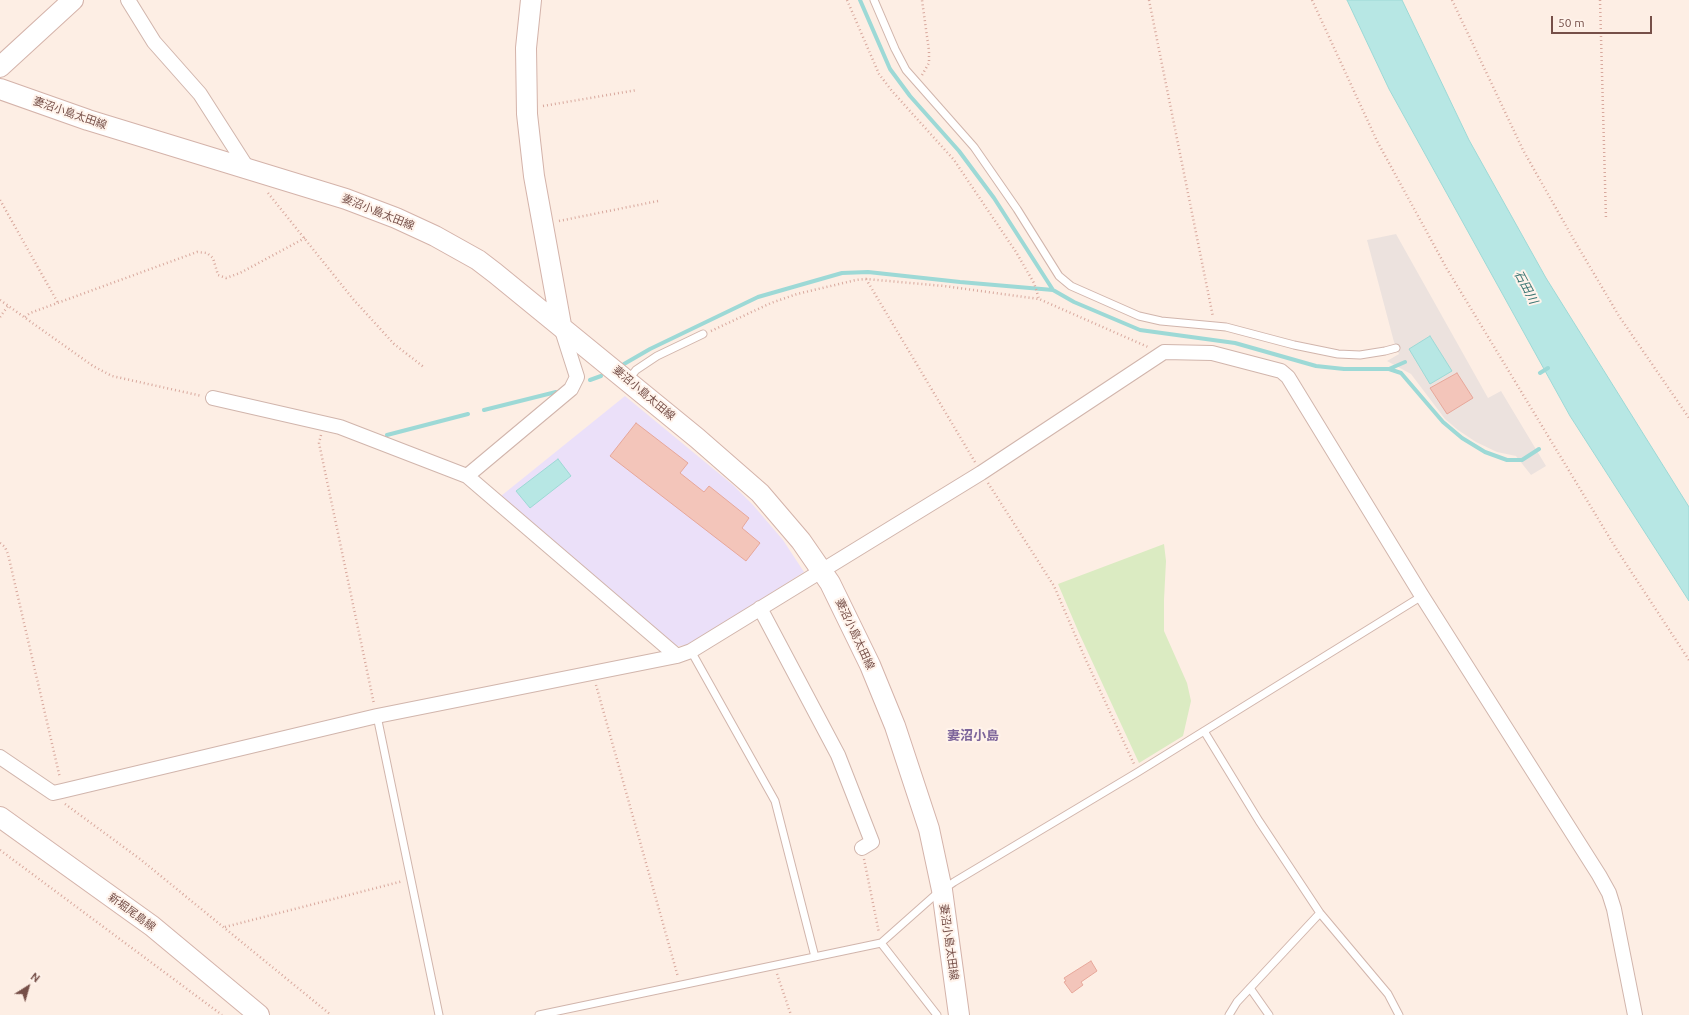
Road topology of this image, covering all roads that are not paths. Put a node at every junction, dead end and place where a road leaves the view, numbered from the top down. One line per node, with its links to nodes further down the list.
1 (73, 0): 5 (main road)
2 (128, 0): 7 (street)
3 (531, 0): 8 (main road)
4 (874, 0): 10 (lane)
5 (0, 68)
6 (0, 89): 7 (main road, 妻沼小島太田線)
7 (248, 169): 8 (main road, 妻沼小島太田線)
8 (561, 325): 11 (main road, 妻沼小島太田線); 13 (street)
9 (703, 334): 11 (lane)
10 (1396, 348)
11 (628, 380): 14 (main road, 妻沼小島太田線)
12 (213, 398): 13 (street)
13 (467, 476): 18 (street)
14 (822, 570): 15 (street); 16 (street); 24 (main road, 妻沼小島太田線)
15 (1422, 596): 20 (lane); 37 (street)
16 (760, 608): 17 (street); 23 (street)
17 (691, 651): 18 (street); 27 (lane)
18 (677, 656): 19 (street)
19 (377, 716): 21 (street); 30 (lane)
20 (1204, 731): 24 (lane); 25 (lane)
21 (0, 757)
22 (0, 817): 29 (main road, 新堀尾島線)
23 (862, 848)
24 (942, 890): 26 (lane); 33 (main road, 妻沼小島太田線)
25 (1320, 913): 28 (lane); 36 (lane)
26 (881, 943): 27 (lane); 32 (lane)
27 (815, 957): 31 (lane)
28 (1250, 988): 34 (lane); 35 (lane)
29 (259, 1015)
30 (439, 1015)
31 (539, 1015)
32 (937, 1015)
33 (959, 1015)
34 (1229, 1015)
35 (1269, 1015)
36 (1399, 1015)
37 (1635, 1015)

